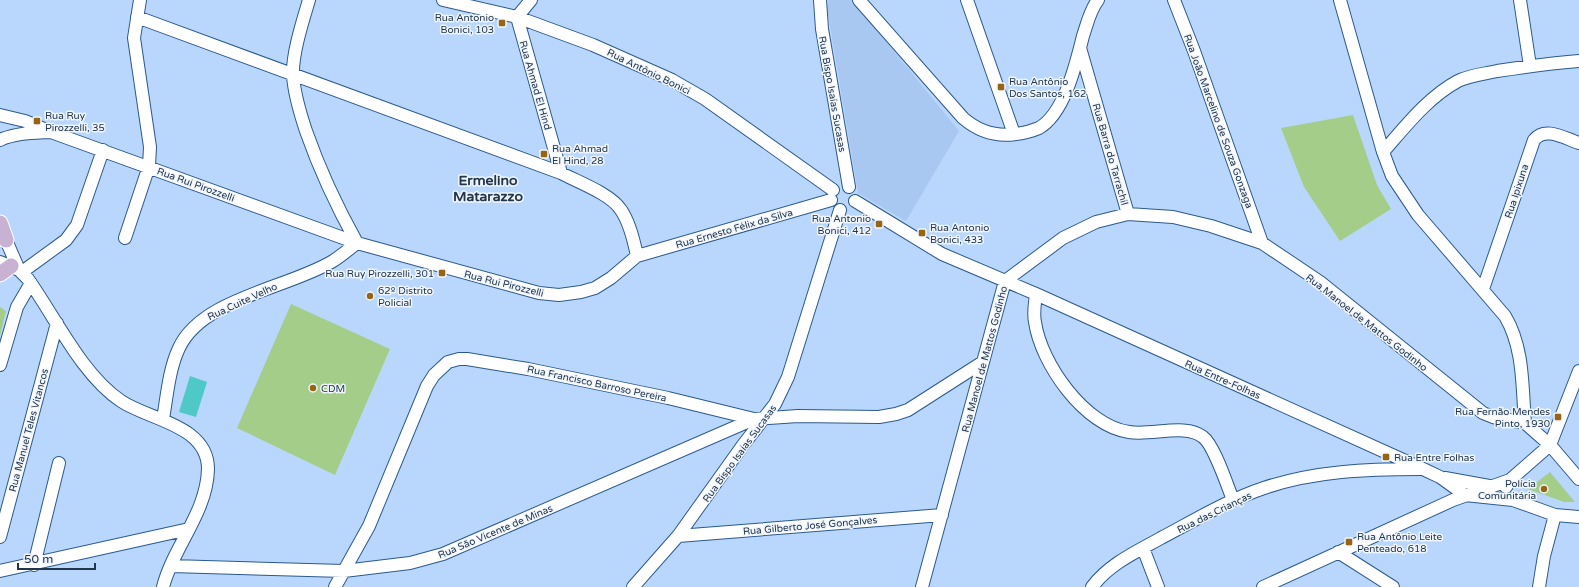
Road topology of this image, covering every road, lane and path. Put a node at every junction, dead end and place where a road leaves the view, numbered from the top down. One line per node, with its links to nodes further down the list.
1 (140, 0): 12 (street)
2 (309, 0): 17 (street)
3 (443, 0): 13 (street, Rua Antônio Bonici)
4 (531, 0): 13 (street)
5 (820, 0): 27 (street, Rua Bispo Isaías Sucasas)
6 (859, 0): 20 (street)
7 (967, 0): 20 (street)
8 (1098, 0): 14 (street)
9 (1174, 0): 36 (street, Rua João Marcelino de Souza Gonzaga)
10 (1340, 0): 24 (street)
11 (1520, 0): 16 (street)
12 (137, 17): 17 (street); 25 (street)
13 (517, 17): 26 (street, Rua Ahmad El Hind); 28 (street, Rua Antônio Bonici)
14 (1080, 48): 20 (street); 31 (street, Rua Barra do Tarrachil)
15 (1579, 61): 16 (street)
16 (1530, 66): 24 (street)
17 (293, 74): 26 (street); 35 (street)
18 (0, 115): 19 (street, Rua Rui Pirozzelli)
19 (51, 132): 21 (street, Rua Rui Pirozzelli); 23 (street, Rua Rui Pirozzelli)
20 (1014, 134)
21 (0, 140)
22 (1579, 143): 41 (street, Rua Ipixuna)
23 (103, 150): 25 (street, Rua Rui Pirozzelli); 38 (street)
24 (1383, 152): 41 (street)
25 (149, 166): 34 (street); 35 (street, Rua Rui Pirozzelli)
26 (561, 174): 37 (street)
27 (849, 187): 28 (street); 29 (street)
28 (832, 195): 30 (street, Rua Antônio Bonici); 37 (street, Rua Ernesto Félix da Silva)
29 (855, 201): 30 (street); 39 (street)
30 (840, 210): 47 (street, Rua Bispo Isaías Sucasas)
31 (1128, 214): 36 (street, Rua Manoel de Mattos Godinho); 39 (street, Rua Manoel de Mattos Godinho)
32 (0, 223): 33 (main road)
33 (3, 238): 38 (street)
34 (125, 238)
35 (357, 243): 37 (street, Rua Rui Pirozzelli); 48 (street, Rua Cuite Velho)
36 (1262, 243): 49 (street, Rua Manoel de Mattos Godinho)
37 (637, 256)
38 (10, 269): 40 (street)
39 (1005, 281): 42 (street, Rua Entre-Folhas); 44 (street, Rua Manoel de Mattos Godinho)
40 (31, 283): 43 (street); 45 (street)
41 (1483, 289): 49 (street)
42 (1036, 294): 52 (street, Rua Entre-Folhas); 58 (street)
43 (57, 323): 48 (street); 66 (street, Rua Manuel Teles Vitancos)
44 (982, 362): 47 (street, Rua Francisco Barroso Pereira); 60 (street, Rua Manoel de Mattos Godinho)
45 (0, 365)
46 (1579, 371): 50 (street)
47 (760, 418): 65 (street, Rua Bispo Isaías Sucasas); 72 (street, Rua São Vicente de Minas); 72 (street, Rua Francisco Barroso Pereira)
48 (163, 419): 64 (street)
49 (1525, 423): 50 (street)
50 (1550, 445): 54 (street); 55 (street)
51 (59, 463): 69 (street)
52 (1423, 469): 53 (street, Rua Entre-Folhas); 58 (street, Rua das Crianças)
53 (1440, 477): 56 (street, Rua Entre-Folhas); 57 (street, Rua Entre-Folhas)
54 (1579, 478)
55 (1510, 480): 56 (street); 59 (street)
56 (1491, 486): 57 (street)
57 (1465, 495): 59 (street); 68 (street)
58 (1233, 500): 67 (street, Rua das Crianças)
59 (1514, 500): 61 (street)
60 (942, 515): 65 (street, Rua Gilberto José Gonçalves); 76 (street, Rua Manoel de Mattos Godinho)
61 (1555, 515): 62 (street); 63 (street); 81 (street)
62 (1579, 517)
63 (1579, 522)
64 (189, 529): 69 (street); 70 (street)
65 (678, 536): 75 (street, Rua Bispo Isaías Sucasas)
66 (0, 537)
67 (1143, 548): 77 (street, Rua das Crianças); 78 (street)
68 (1338, 552): 79 (street); 80 (street)
69 (34, 565): 71 (street)
70 (171, 566): 72 (street, Rua São Vicente de Minas); 73 (street)
71 (0, 571)
72 (344, 571): 74 (street, Rua Francisco Barroso Pereira)
73 (163, 587)
74 (335, 587)
75 (633, 587)
76 (922, 587)
77 (1092, 587)
78 (1158, 587)
79 (1263, 587)
80 (1393, 587)
81 (1539, 587)

